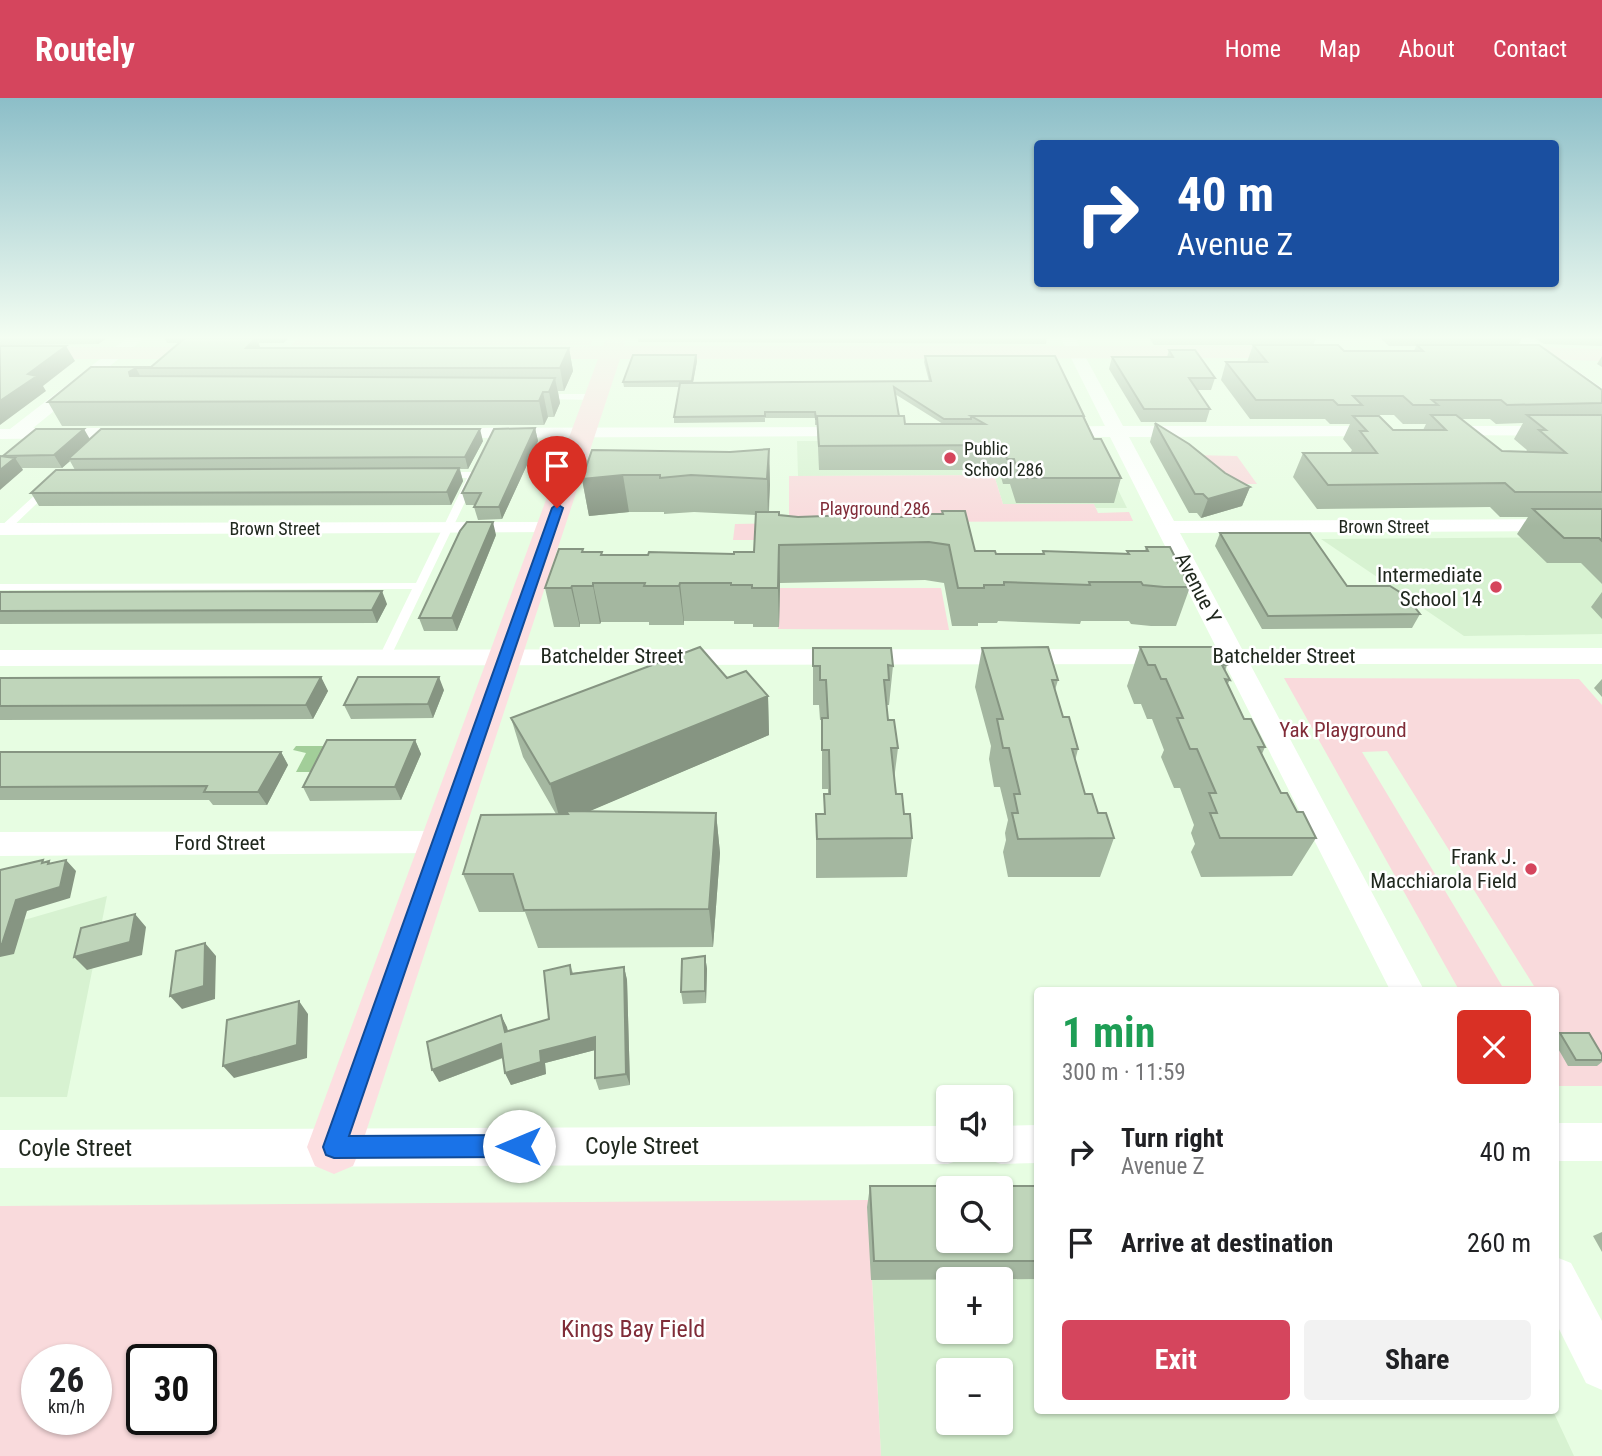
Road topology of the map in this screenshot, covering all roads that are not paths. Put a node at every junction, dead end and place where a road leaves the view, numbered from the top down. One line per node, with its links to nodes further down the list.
1 (54, 399): 11 (street)
2 (595, 399): 5 (main road)
3 (1100, 399): 8 (street, Avenue Y)
4 (1602, 431): 8 (street)
5 (584, 432): 6 (street); 10 (street); 18 (main road)
6 (879, 432)
7 (1039, 432): 8 (street)
8 (1117, 432): 19 (street, Avenue Y)
9 (149, 433): 11 (street)
10 (429, 433)
11 (8, 434): 12 (street)
12 (0, 446)
13 (479, 463): 15 (lane)
14 (432, 475): 15 (lane)
15 (473, 475): 20 (lane)
16 (60, 477): 21 (lane)
17 (1602, 525): 19 (street, Brown Street)
18 (551, 527): 20 (street, Brown Street); 24 (main road)
19 (1166, 527): 27 (street, Avenue Y)
20 (447, 528): 21 (street, Brown Street); 22 (lane)
21 (2, 529)
22 (419, 586): 23 (lane); 26 (lane)
23 (0, 587)
24 (505, 656): 26 (street, Batchelder Street); 27 (street, Batchelder Street); 29 (main road)
25 (1602, 656): 27 (street, Batchelder Street)
26 (385, 657): 28 (street, Batchelder Street)
27 (1234, 657): 31 (street, Avenue Y)
28 (0, 658)
29 (441, 842): 30 (street, Ford Street); 37 (main road)
30 (0, 844)
31 (1405, 987)
32 (1559, 1142): 33 (street)
33 (1602, 1142)
34 (1013, 1144): 35 (street)
35 (1034, 1144)
36 (936, 1145): 37 (street, Coyle Street)
37 (334, 1147): 38 (street, Coyle Street)
38 (0, 1149)
39 (1559, 1284): 40 (street)
40 (1602, 1367)

